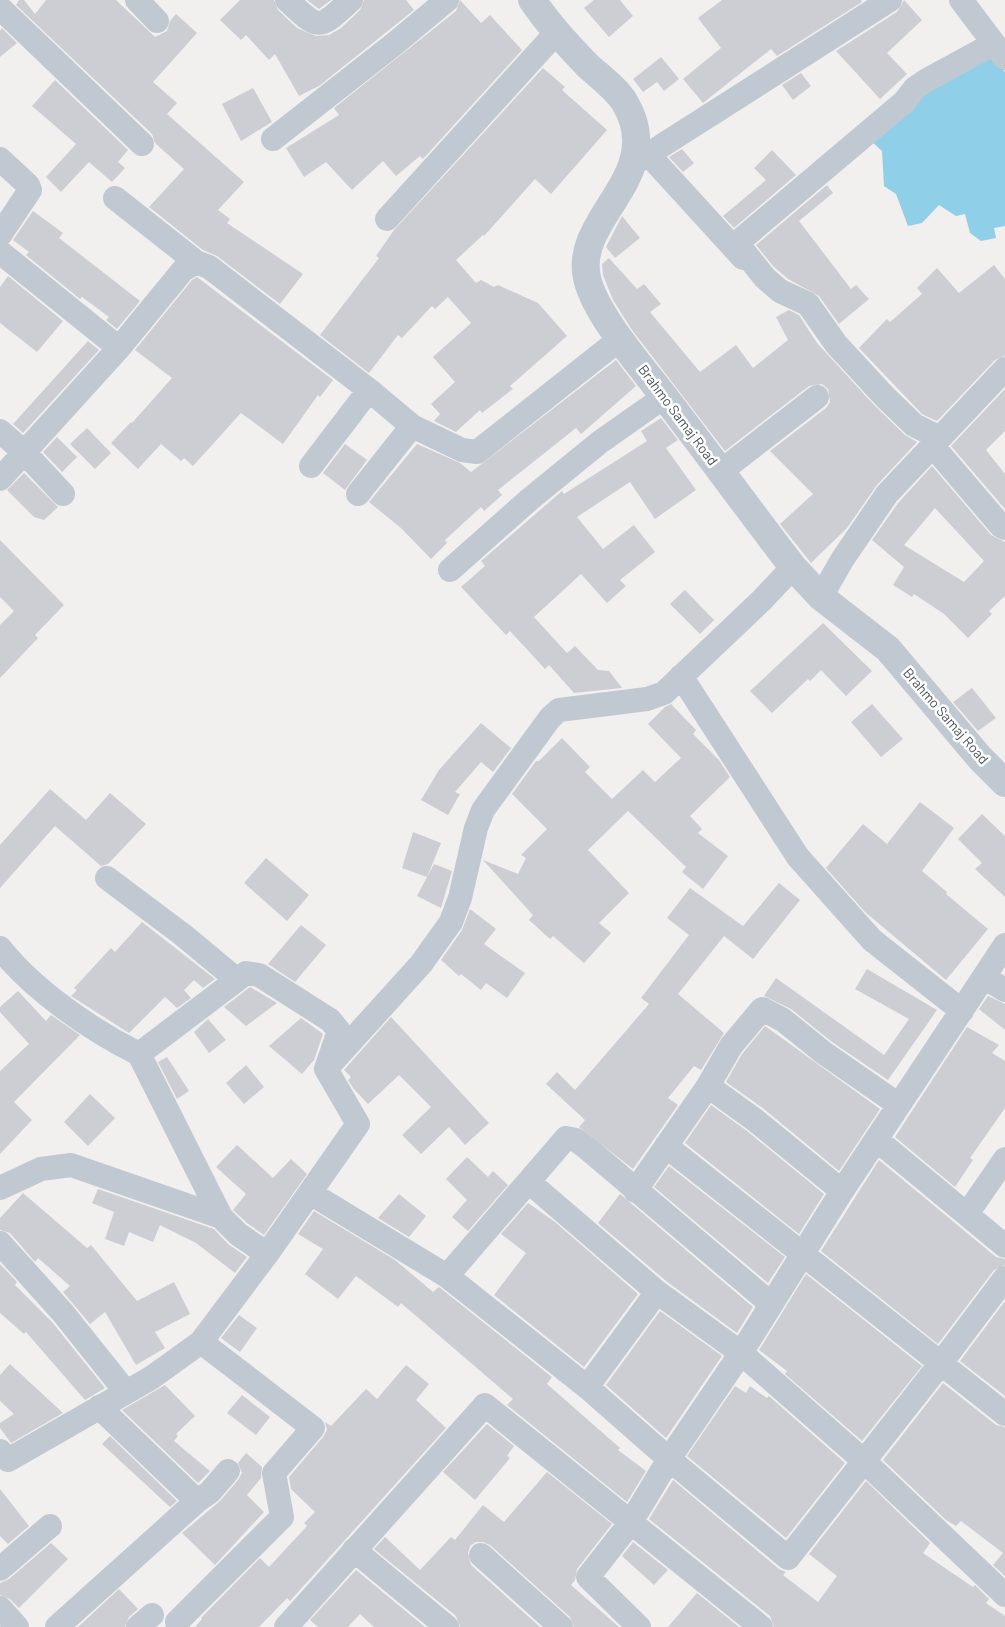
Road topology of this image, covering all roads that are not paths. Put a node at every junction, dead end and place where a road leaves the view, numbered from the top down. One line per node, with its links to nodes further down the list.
1 (136, 0): 9 (street)
2 (287, 0): 3 (street)
3 (351, 0)
4 (447, 0): 12 (street)
5 (532, 0): 10 (street, Brahmo Samaj Road)
6 (890, 0): 15 (street)
7 (961, 0): 11 (street)
8 (0, 8): 13 (street)
9 (157, 21)
10 (556, 34): 15 (street, Brahmo Samaj Road); 17 (street)
11 (999, 51): 30 (street)
12 (273, 140)
13 (142, 144)
14 (0, 159): 18 (street)
15 (641, 159): 21 (street); 22 (street, Brahmo Samaj Road)
16 (115, 198): 20 (street)
17 (387, 219)
18 (0, 235)
19 (0, 252): 23 (street)
20 (196, 262): 23 (street); 25 (street)
21 (769, 295)
22 (620, 339): 26 (street, Brahmo Samaj Road); 28 (street)
23 (119, 348): 31 (street)
24 (1005, 370): 30 (street)
25 (369, 390): 28 (street); 32 (street)
26 (664, 397): 33 (street, Brahmo Samaj Road); 39 (street)
27 (817, 397): 33 (street)
28 (412, 426): 36 (street)
29 (0, 431): 31 (street)
30 (936, 441): 37 (street); 40 (street)
31 (24, 452): 34 (street); 35 (street)
32 (311, 466)
33 (720, 472): 38 (street, Brahmo Samaj Road)
34 (0, 478)
35 (63, 494)
36 (358, 494)
37 (1005, 528)
38 (793, 567): 40 (street, Brahmo Samaj Road); 41 (street)
39 (450, 570)
40 (821, 597): 42 (street, Brahmo Samaj Road)
41 (681, 676): 49 (street); 51 (street)
42 (1005, 783)
43 (107, 878): 47 (street)
44 (1005, 945): 46 (street)
45 (0, 948): 50 (street)
46 (984, 977): 48 (street); 49 (street)
47 (236, 979): 50 (street); 51 (street)
48 (1005, 990)
49 (962, 1011): 53 (street)
50 (139, 1054): 63 (street)
51 (326, 1069): 61 (street)
52 (708, 1086): 53 (street); 55 (street); 60 (street)
53 (899, 1105): 54 (street)
54 (878, 1140): 60 (street); 62 (street)
55 (666, 1146): 59 (street); 67 (street)
56 (1005, 1159): 62 (street)
57 (528, 1182): 59 (street); 68 (street); 70 (street)
58 (0, 1188): 63 (street)
59 (635, 1191): 71 (street)
60 (842, 1191): 67 (street)
61 (310, 1193): 66 (street); 68 (street)
62 (967, 1214): 65 (street)
63 (221, 1217): 66 (street)
64 (0, 1243): 76 (street)
65 (1005, 1246)
66 (267, 1254): 72 (street)
67 (803, 1254): 71 (street); 74 (street)
68 (448, 1276): 75 (street)
69 (1005, 1278): 74 (street)
70 (657, 1292): 73 (street); 75 (street)
71 (770, 1303): 73 (street)
72 (201, 1342): 76 (street); 93 (street)
73 (741, 1353): 80 (street); 81 (street)
74 (941, 1363): 78 (street); 81 (street)
75 (588, 1387): 80 (street)
76 (126, 1392): 77 (street)
77 (99, 1408): 79 (street); 83 (street)
78 (1005, 1414)
79 (0, 1451)
80 (669, 1459): 81 (street); 84 (street)
81 (864, 1461): 89 (street)
82 (228, 1471): 83 (street)
83 (197, 1501): 92 (street)
84 (631, 1522): 86 (street); 97 (street); 98 (street)
85 (50, 1526): 88 (street)
86 (354, 1550): 94 (street); 95 (street)
87 (481, 1555): 96 (street)
88 (0, 1569)
89 (1003, 1590)
90 (0, 1608): 91 (street)
91 (18, 1627)
92 (57, 1627)
93 (178, 1627)
94 (286, 1627)
95 (447, 1627)
96 (561, 1627)
97 (639, 1627)
98 (761, 1627)

